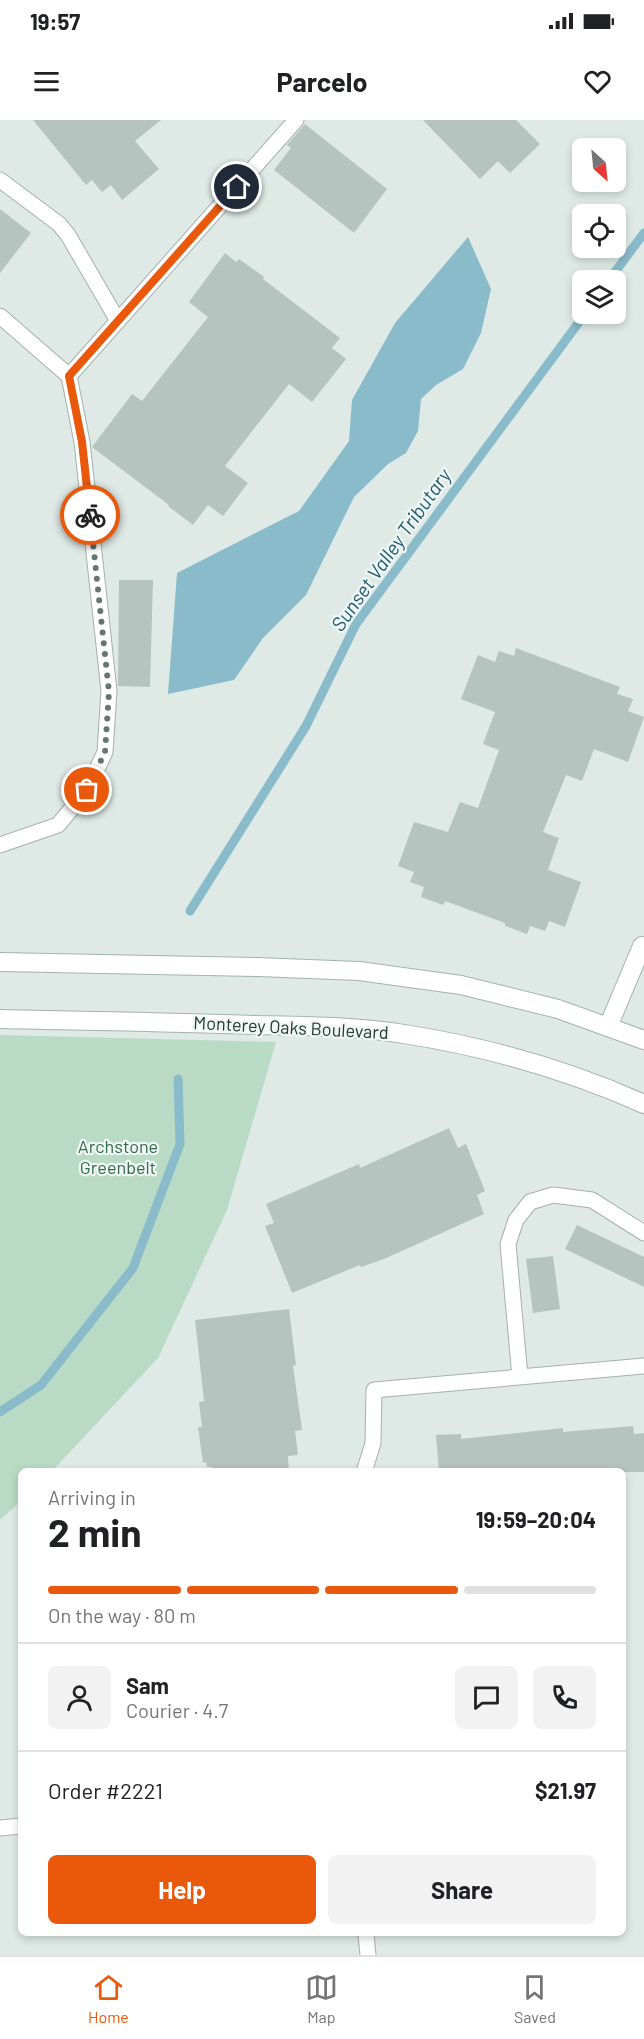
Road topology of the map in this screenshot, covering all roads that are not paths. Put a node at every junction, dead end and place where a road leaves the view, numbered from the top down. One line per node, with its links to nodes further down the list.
1 (296, 120): 4 (lane)
2 (0, 180): 4 (lane)
3 (0, 316): 5 (lane)
4 (118, 321): 5 (lane)
5 (69, 376): 6 (lane)
6 (0, 845)
7 (643, 944): 10 (street)
8 (0, 962): 10 (street)
9 (0, 1019): 12 (street, Monterey Oaks Boulevard)
10 (608, 1027): 11 (street)
11 (644, 1040)
12 (644, 1104)
13 (644, 1233): 15 (lane)
14 (644, 1366): 15 (lane)
15 (520, 1377): 16 (lane)
16 (365, 1468)
17 (18, 1826): 18 (lane)
18 (0, 1828)
19 (366, 1936): 20 (lane)
20 (368, 1955)

